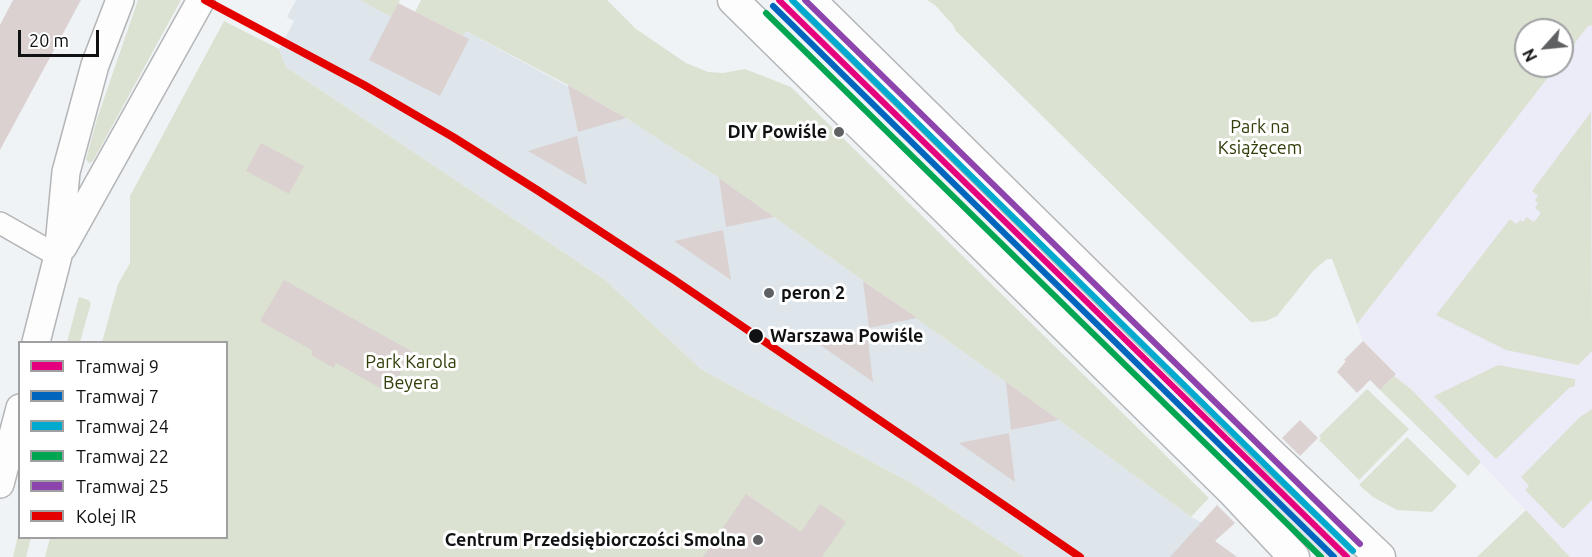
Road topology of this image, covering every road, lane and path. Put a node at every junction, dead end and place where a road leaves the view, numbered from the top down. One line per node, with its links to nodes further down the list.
1 (120, 0): 6 (street)
2 (201, 0): 6 (street)
3 (733, 0): 10 (main road)
4 (810, 0): 11 (main road)
5 (0, 223): 6 (street)
6 (58, 256): 7 (street)
7 (36, 341)
8 (18, 416): 9 (street)
9 (0, 484)
10 (1294, 557)
11 (1380, 557)

